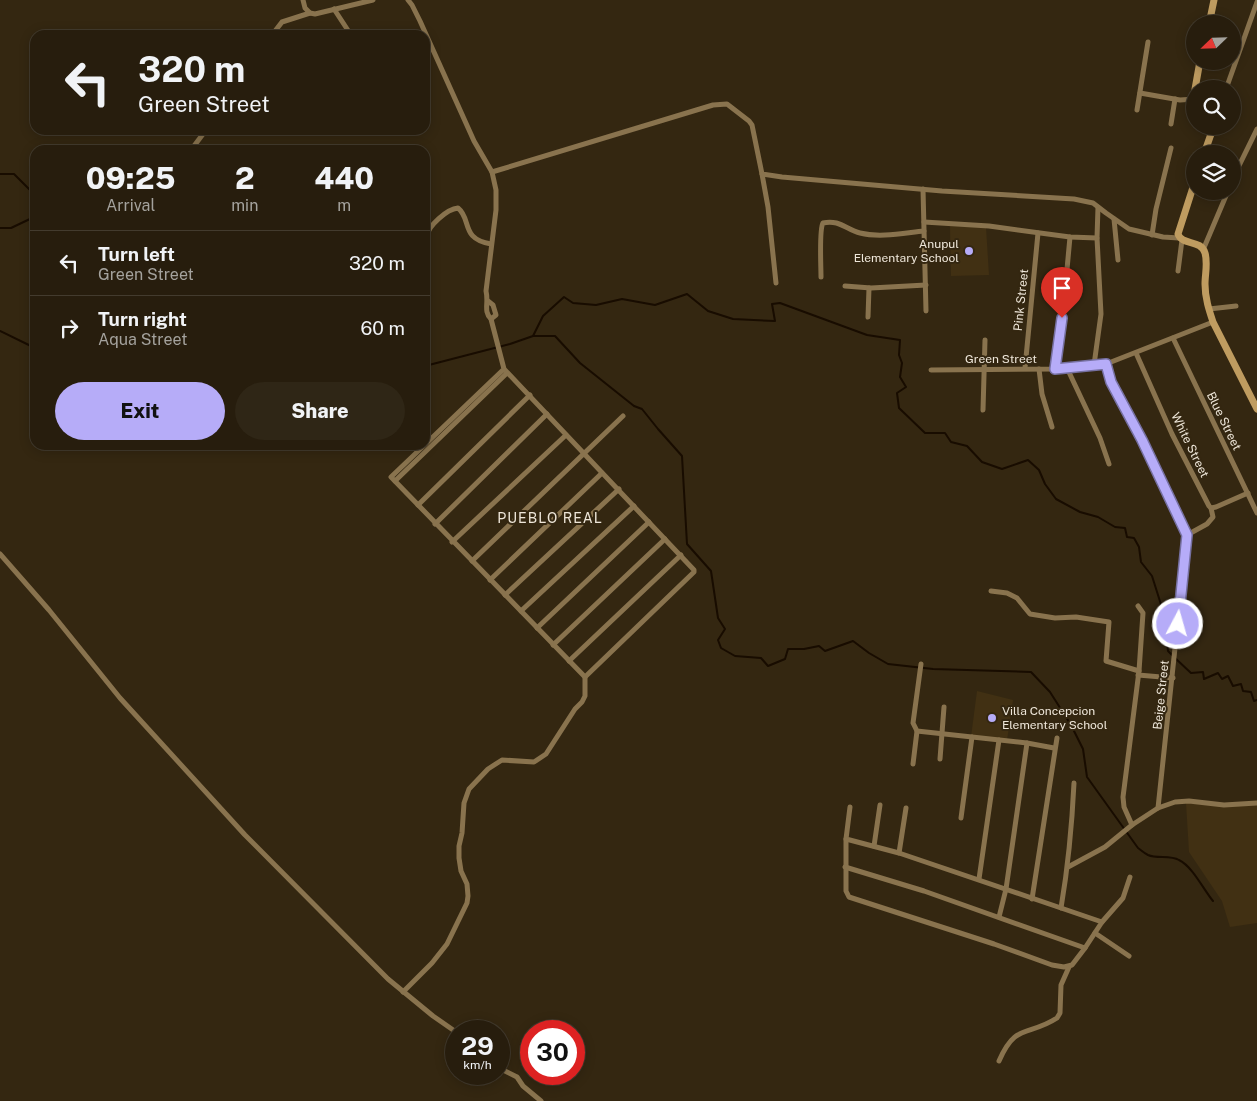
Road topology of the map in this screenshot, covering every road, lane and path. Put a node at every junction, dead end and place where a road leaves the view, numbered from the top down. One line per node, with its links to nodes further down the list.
1 (303, 0): 7 (street)
2 (373, 0): 6 (street)
3 (408, 0): 11 (street)
4 (1214, 0): 8 (street)
5 (1257, 2): 14 (street)
6 (334, 9): 7 (street); 10 (street)
7 (310, 13): 9 (street)
8 (1211, 15)
9 (276, 30)
10 (348, 30)
11 (424, 30)
12 (1148, 42): 15 (street)
13 (430, 44): 23 (street)
14 (1229, 80)
15 (1140, 93): 16 (street); 18 (street)
16 (1175, 99): 17 (street); 19 (street)
17 (1186, 99)
18 (1137, 110)
19 (1171, 124)
20 (1257, 129): 22 (street)
21 (1171, 148): 34 (street)
22 (1241, 162)
23 (492, 172): 24 (street); 38 (street)
24 (762, 174): 25 (street); 43 (street)
25 (923, 189): 28 (street); 30 (street)
26 (1188, 200): 37 (street)
27 (1224, 200): 39 (street)
28 (1098, 207): 29 (street); 36 (street)
29 (1114, 219): 34 (street); 40 (street)
30 (924, 222): 32 (street); 33 (street)
31 (430, 227): 38 (street)
32 (924, 231): 42 (street); 44 (street)
33 (1038, 233): 35 (street); 57 (street, Pink Street)
34 (1152, 235): 37 (street)
35 (1070, 236): 36 (street); 61 (street)
36 (1097, 238): 56 (street)
37 (1181, 239): 39 (street); 41 (street)
38 (492, 244): 63 (street)
39 (1204, 250): 48 (street)
40 (1118, 260)
41 (1178, 272)
42 (821, 277)
43 (776, 283)
44 (926, 285): 46 (street); 49 (street)
45 (845, 286): 46 (street)
46 (869, 288): 50 (street)
47 (1236, 306): 48 (street)
48 (1209, 309): 51 (street)
49 (926, 310)
50 (868, 317)
51 (1213, 322): 52 (street, Green Street); 65 (street)
52 (1173, 338): 54 (street, Green Street); 77 (street, Blue Street)
53 (985, 340): 59 (street)
54 (1136, 353): 55 (street, Green Street); 80 (street, White Street)
55 (1106, 364): 56 (street, Green Street); 84 (street)
56 (1094, 365): 58 (street, Green Street)
57 (1025, 368): 59 (street, Green Street); 60 (street, Green Street)
58 (1066, 368): 61 (street, Green Street); 74 (street)
59 (983, 369): 62 (street, Green Street); 66 (street)
60 (1039, 369): 61 (street, Green Street); 69 (street)
61 (1055, 369)
62 (931, 370)
63 (506, 371): 64 (street); 71 (street)
64 (530, 395): 67 (street); 78 (street)
65 (1257, 409)
66 (983, 410)
67 (548, 414): 70 (street); 83 (street)
68 (623, 416): 73 (street)
69 (1052, 427)
70 (566, 435): 73 (street); 86 (street)
71 (430, 440)
72 (420, 450): 78 (street)
73 (584, 454): 75 (street); 89 (street)
74 (1109, 464)
75 (602, 473): 76 (street); 90 (street)
76 (619, 489): 79 (street); 92 (street)
77 (1248, 493): 80 (street); 81 (street, Blue Street)
78 (418, 505): 83 (street)
79 (634, 506): 82 (street); 94 (street)
80 (1211, 508): 84 (street)
81 (1257, 513)
82 (648, 522): 85 (street); 95 (street)
83 (435, 524): 86 (street)
84 (1187, 535): 101 (street, Beige Street)
85 (665, 539): 88 (street); 96 (street)
86 (452, 542): 89 (street)
87 (0, 554): 136 (street)
88 (681, 555): 97 (street); 100 (street)
89 (472, 561): 90 (street)
90 (490, 580): 92 (street)
91 (991, 591): 99 (street)
92 (505, 594): 94 (street)
93 (1138, 606): 99 (street)
94 (521, 611): 95 (street)
95 (537, 628): 96 (street)
96 (553, 645): 97 (street)
97 (569, 662): 100 (street)
98 (921, 664): 103 (street)
99 (1138, 673): 101 (street); 119 (street)
100 (585, 677): 136 (street)
101 (1173, 678): 117 (street, Beige Street)
102 (944, 707): 104 (street)
103 (917, 731): 104 (street); 111 (street)
104 (943, 733): 105 (street); 110 (street)
105 (972, 737): 107 (street); 118 (street)
106 (1057, 738): 109 (street)
107 (999, 740): 108 (street); 126 (street)
108 (1027, 743): 109 (street); 127 (street)
109 (1054, 748): 128 (street)
110 (940, 759)
111 (913, 764)
112 (1074, 783): 124 (street)
113 (1257, 803): 117 (street)
114 (880, 805): 121 (street)
115 (850, 807): 120 (street)
116 (906, 808): 122 (street)
117 (1158, 808): 119 (street)
118 (960, 818)
119 (1131, 826): 124 (street)
120 (846, 839): 121 (street); 123 (street)
121 (874, 846): 122 (street)
122 (899, 853): 126 (street)
123 (845, 867): 130 (street); 135 (street)
124 (1068, 867): 129 (street)
125 (1130, 877): 131 (street)
126 (979, 879): 127 (street)
127 (1006, 889): 128 (street); 130 (street)
128 (1032, 899): 129 (street)
129 (1061, 908): 131 (street)
130 (999, 917): 133 (street)
131 (1102, 922): 132 (street)
132 (1095, 933): 133 (street); 134 (street)
133 (1085, 948): 135 (street)
134 (1129, 956)
135 (1069, 967): 138 (street)
136 (403, 992): 137 (street)
137 (445, 1024)
138 (998, 1061)
139 (510, 1074): 140 (street)
140 (541, 1101)

